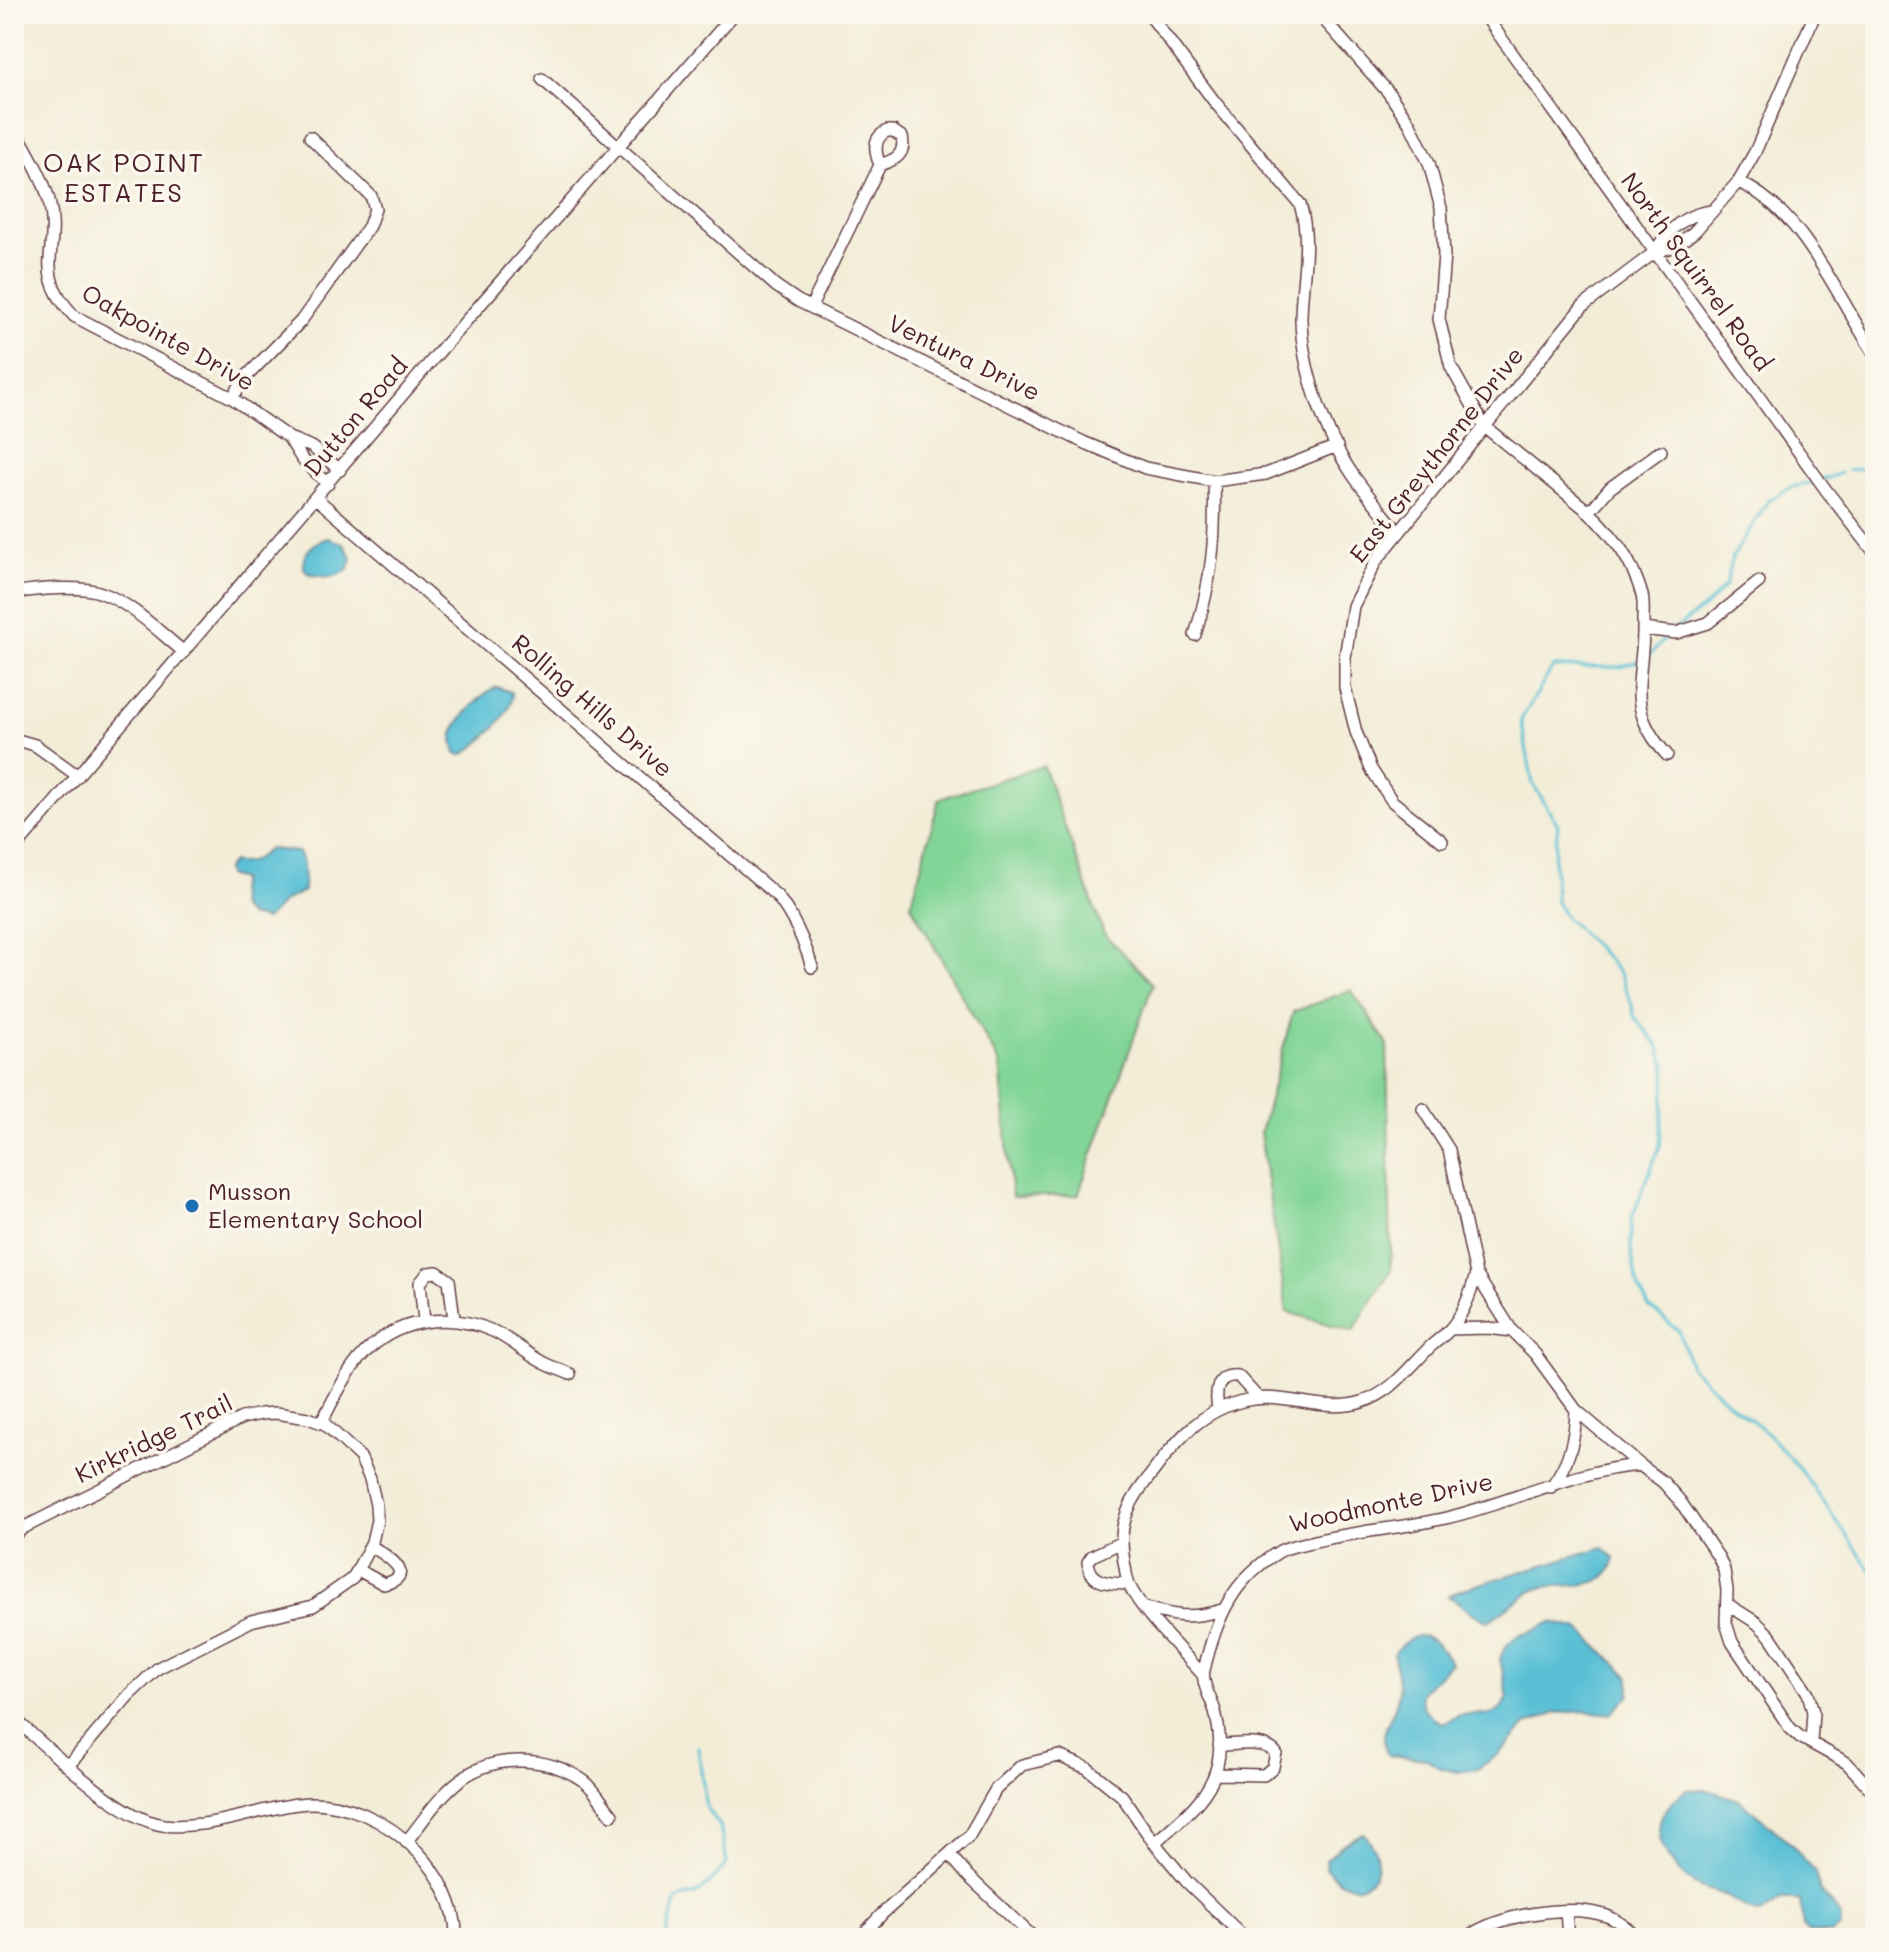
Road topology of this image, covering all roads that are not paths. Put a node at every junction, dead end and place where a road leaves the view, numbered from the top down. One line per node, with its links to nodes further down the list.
1 (734, 14): 9 (street, Dutton Road)
2 (1149, 14): 18 (street)
3 (1319, 14): 16 (street)
4 (1815, 14): 11 (street)
5 (1487, 15): 12 (street, North Squirrel Road)
6 (542, 79): 9 (street, Ventura Drive)
7 (14, 127): 15 (street, Oakpointe Drive)
8 (310, 137): 15 (street)
9 (619, 146): 13 (street, Ventura Drive); 22 (street, Dutton Road)
10 (880, 165): 13 (street)
11 (1738, 182): 12 (street, East Greythorne Drive); 14 (street)
12 (1655, 252): 16 (street, East Greythorne Drive); 28 (street, North Squirrel Road)
13 (811, 307): 23 (street, Ventura Drive)
14 (1875, 354)
15 (232, 398): 17 (street, Oakpointe Drive)
16 (1484, 426): 26 (street); 27 (street, East Greythorne Drive)
17 (289, 438): 19 (street, Oakpointe Drive); 21 (street, Oakpointe Drive)
18 (1337, 446): 23 (street, Ventura Drive); 27 (street)
19 (312, 447): 21 (street); 22 (street, Oakpointe Drive)
20 (1661, 451): 26 (street)
21 (302, 459): 24 (street, Oakpointe Drive)
22 (340, 470): 24 (street, Dutton Road)
23 (1214, 481): 32 (street)
24 (328, 484): 25 (street, Dutton Road)
25 (316, 498): 33 (street, Dutton Road); 39 (street, Rolling Hills Drive)
26 (1589, 512): 31 (street)
27 (1399, 533): 37 (street, East Greythorne Drive)
28 (1875, 553)
29 (1759, 582): 31 (street)
30 (14, 593): 33 (street)
31 (1643, 629): 35 (street)
32 (1195, 635)
33 (184, 652): 36 (street, Dutton Road)
34 (14, 739): 36 (street)
35 (1667, 755)
36 (78, 776): 38 (street, Dutton Road)
37 (1442, 841)
38 (14, 850)
39 (812, 967)
40 (1423, 1109): 41 (street)
41 (1476, 1274): 44 (street); 45 (street)
42 (454, 1319): 43 (street); 43 (street); 46 (street)
43 (424, 1321): 50 (street)
44 (1450, 1329): 45 (street); 47 (street)
45 (1512, 1331): 49 (street)
46 (570, 1374)
47 (1258, 1398): 48 (street); 48 (street)
48 (1218, 1409): 55 (street)
49 (1576, 1410): 51 (street); 52 (street)
50 (321, 1423): 54 (street, Kirkridge Trail); 56 (street)
51 (1640, 1465): 52 (street, Woodmonte Drive); 59 (street)
52 (1551, 1487): 61 (street, Woodmonte Drive)
53 (14, 1515): 54 (street)
54 (18, 1532)
55 (1122, 1542): 58 (street); 58 (street)
56 (371, 1546): 57 (street); 57 (street)
57 (360, 1571): 66 (street)
58 (1128, 1584): 60 (street)
59 (1727, 1604): 64 (street); 64 (street)
60 (1145, 1608): 61 (street); 62 (street)
61 (1222, 1610): 62 (street, Woodmonte Drive)
62 (1203, 1675): 65 (street)
63 (14, 1718): 66 (street)
64 (1811, 1743): 68 (street)
65 (1219, 1745): 67 (street); 67 (street)
66 (69, 1765): 70 (street)
67 (1216, 1774): 71 (street)
68 (1875, 1794)
69 (612, 1815): 70 (street)
70 (406, 1842): 74 (street)
71 (1154, 1843): 72 (street); 77 (street)
72 (950, 1855): 75 (street); 76 (street)
73 (1566, 1911): 78 (street); 79 (street); 80 (street)
74 (456, 1938)
75 (860, 1938)
76 (1034, 1938)
77 (1244, 1938)
78 (1466, 1938)
79 (1568, 1938)
80 (1638, 1938)

